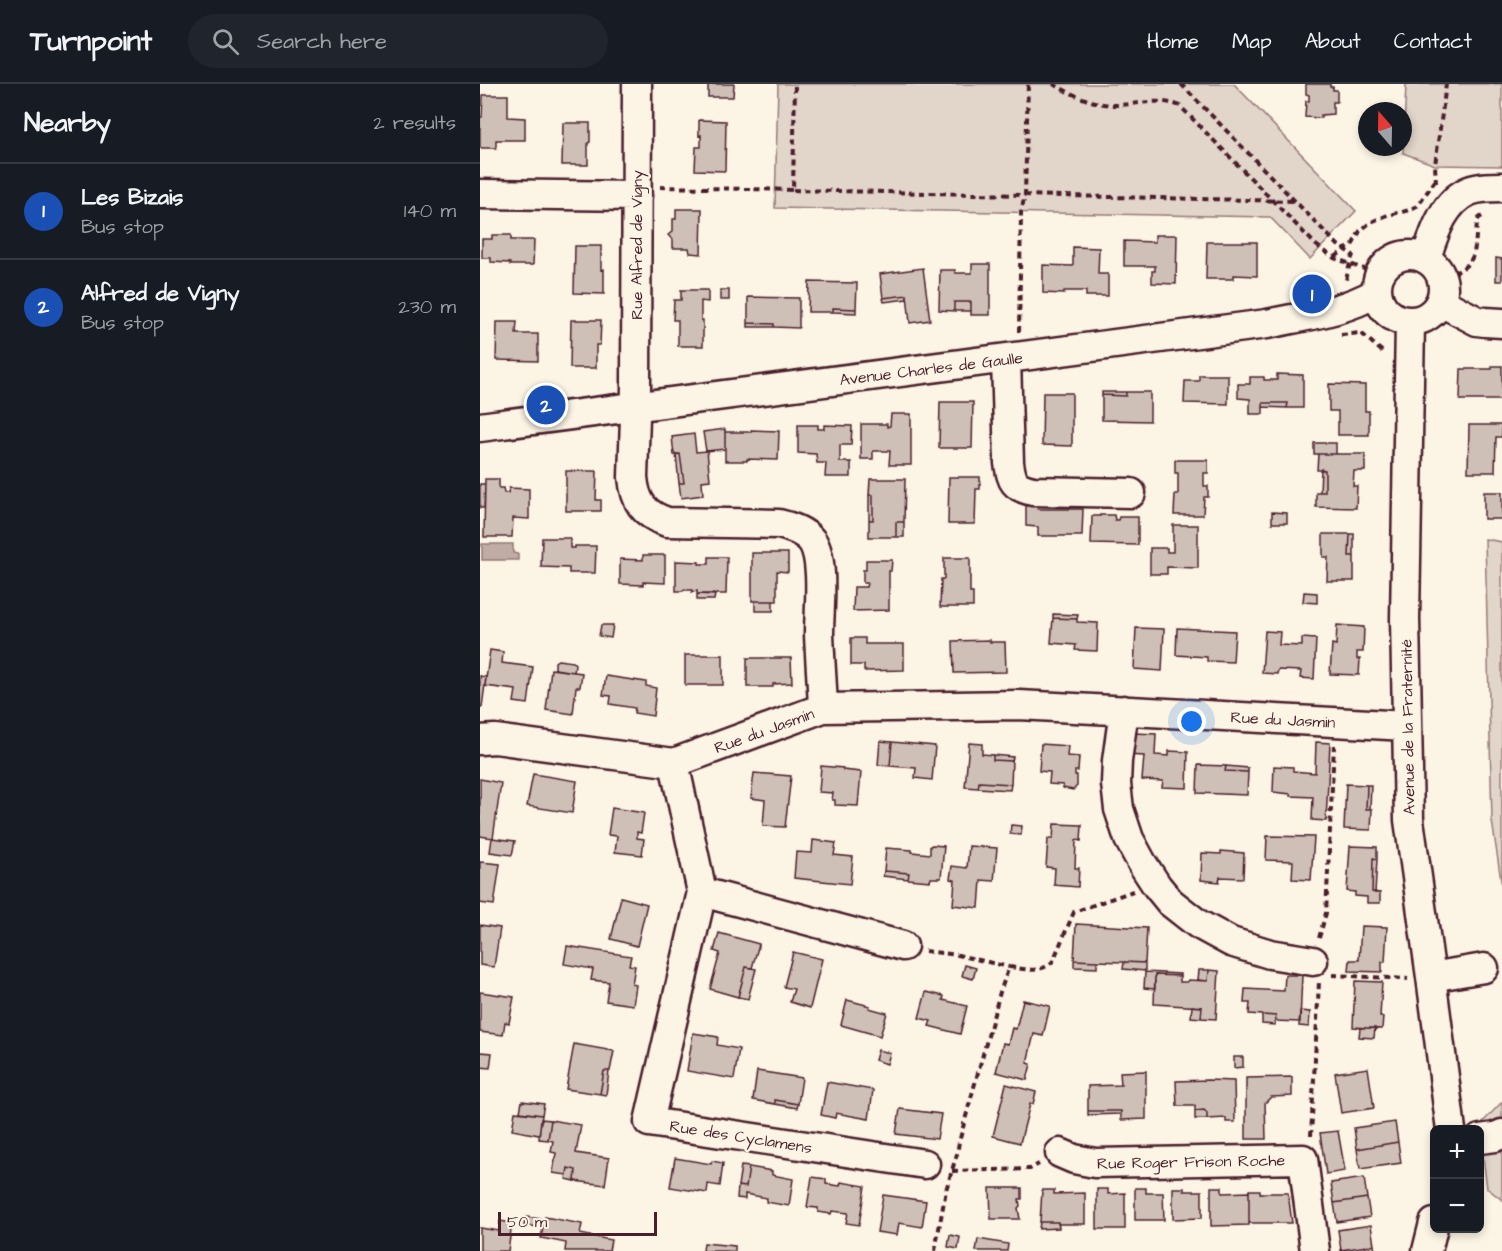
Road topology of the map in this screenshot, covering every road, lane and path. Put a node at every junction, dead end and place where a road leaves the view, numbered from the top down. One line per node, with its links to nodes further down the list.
1 (637, 84): 9 (street, Rue Alfred de Vigny)
2 (795, 84): 8 (path)
3 (1028, 84): 11 (path)
4 (1053, 84): 12 (path)
5 (1181, 84): 14 (path)
6 (1446, 84): 7 (path)
7 (1435, 181): 15 (path); 16 (path)
8 (793, 190): 9 (path); 11 (path)
9 (637, 191): 10 (street); 24 (street, Rue Alfred de Vigny)
10 (480, 194)
11 (1024, 194): 12 (path); 23 (path)
12 (1273, 200): 14 (path); 18 (path)
13 (1498, 200): 15 (street); 19 (path)
14 (1294, 201): 16 (path)
15 (1449, 207): 19 (street)
16 (1345, 250): 17 (path); 18 (path)
17 (1353, 255)
18 (1334, 258): 20 (path)
19 (1436, 280): 20 (street); 21 (street); 22 (street)
20 (1378, 283): 21 (street); 23 (street, Avenue Charles de Gaulle)
21 (1410, 322): 30 (street, Avenue de la Fraternité)
22 (1502, 323)
23 (1013, 357): 24 (street, Avenue Charles de Gaulle); 26 (street)
24 (636, 407): 25 (street, Avenue Charles de Gaulle); 27 (street, Rue Alfred de Vigny)
25 (480, 427)
26 (1131, 493)
27 (823, 708): 28 (street, Rue du Jasmin); 32 (street, Rue du Jasmin)
28 (1124, 710): 29 (street, Rue du Jasmin); 33 (street)
29 (1334, 722): 30 (street, Rue du Jasmin); 37 (path)
30 (1407, 726): 39 (street, Avenue de la Fraternité)
31 (480, 740): 32 (street, Rue du Jasmin)
32 (674, 763): 34 (street, Rue des Cyclamens)
33 (1157, 886): 36 (path); 37 (street)
34 (702, 892): 35 (street); 45 (street, Rue des Cyclamens)
35 (903, 946): 36 (path)
36 (1010, 967): 45 (path)
37 (1316, 967): 39 (path); 44 (path)
38 (1484, 968): 39 (street)
39 (1431, 977): 40 (street, Avenue de la Fraternité)
40 (1450, 1125)
41 (1502, 1134): 42 (street)
42 (1484, 1138)
43 (1060, 1153): 44 (street, Rue Roger Frison Roche); 45 (path)
44 (1303, 1159): 48 (street, Rue Roger Frison Roche)
45 (938, 1168): 47 (path)
46 (1432, 1233): 49 (street)
47 (934, 1251)
48 (1315, 1251)
49 (1427, 1251)

